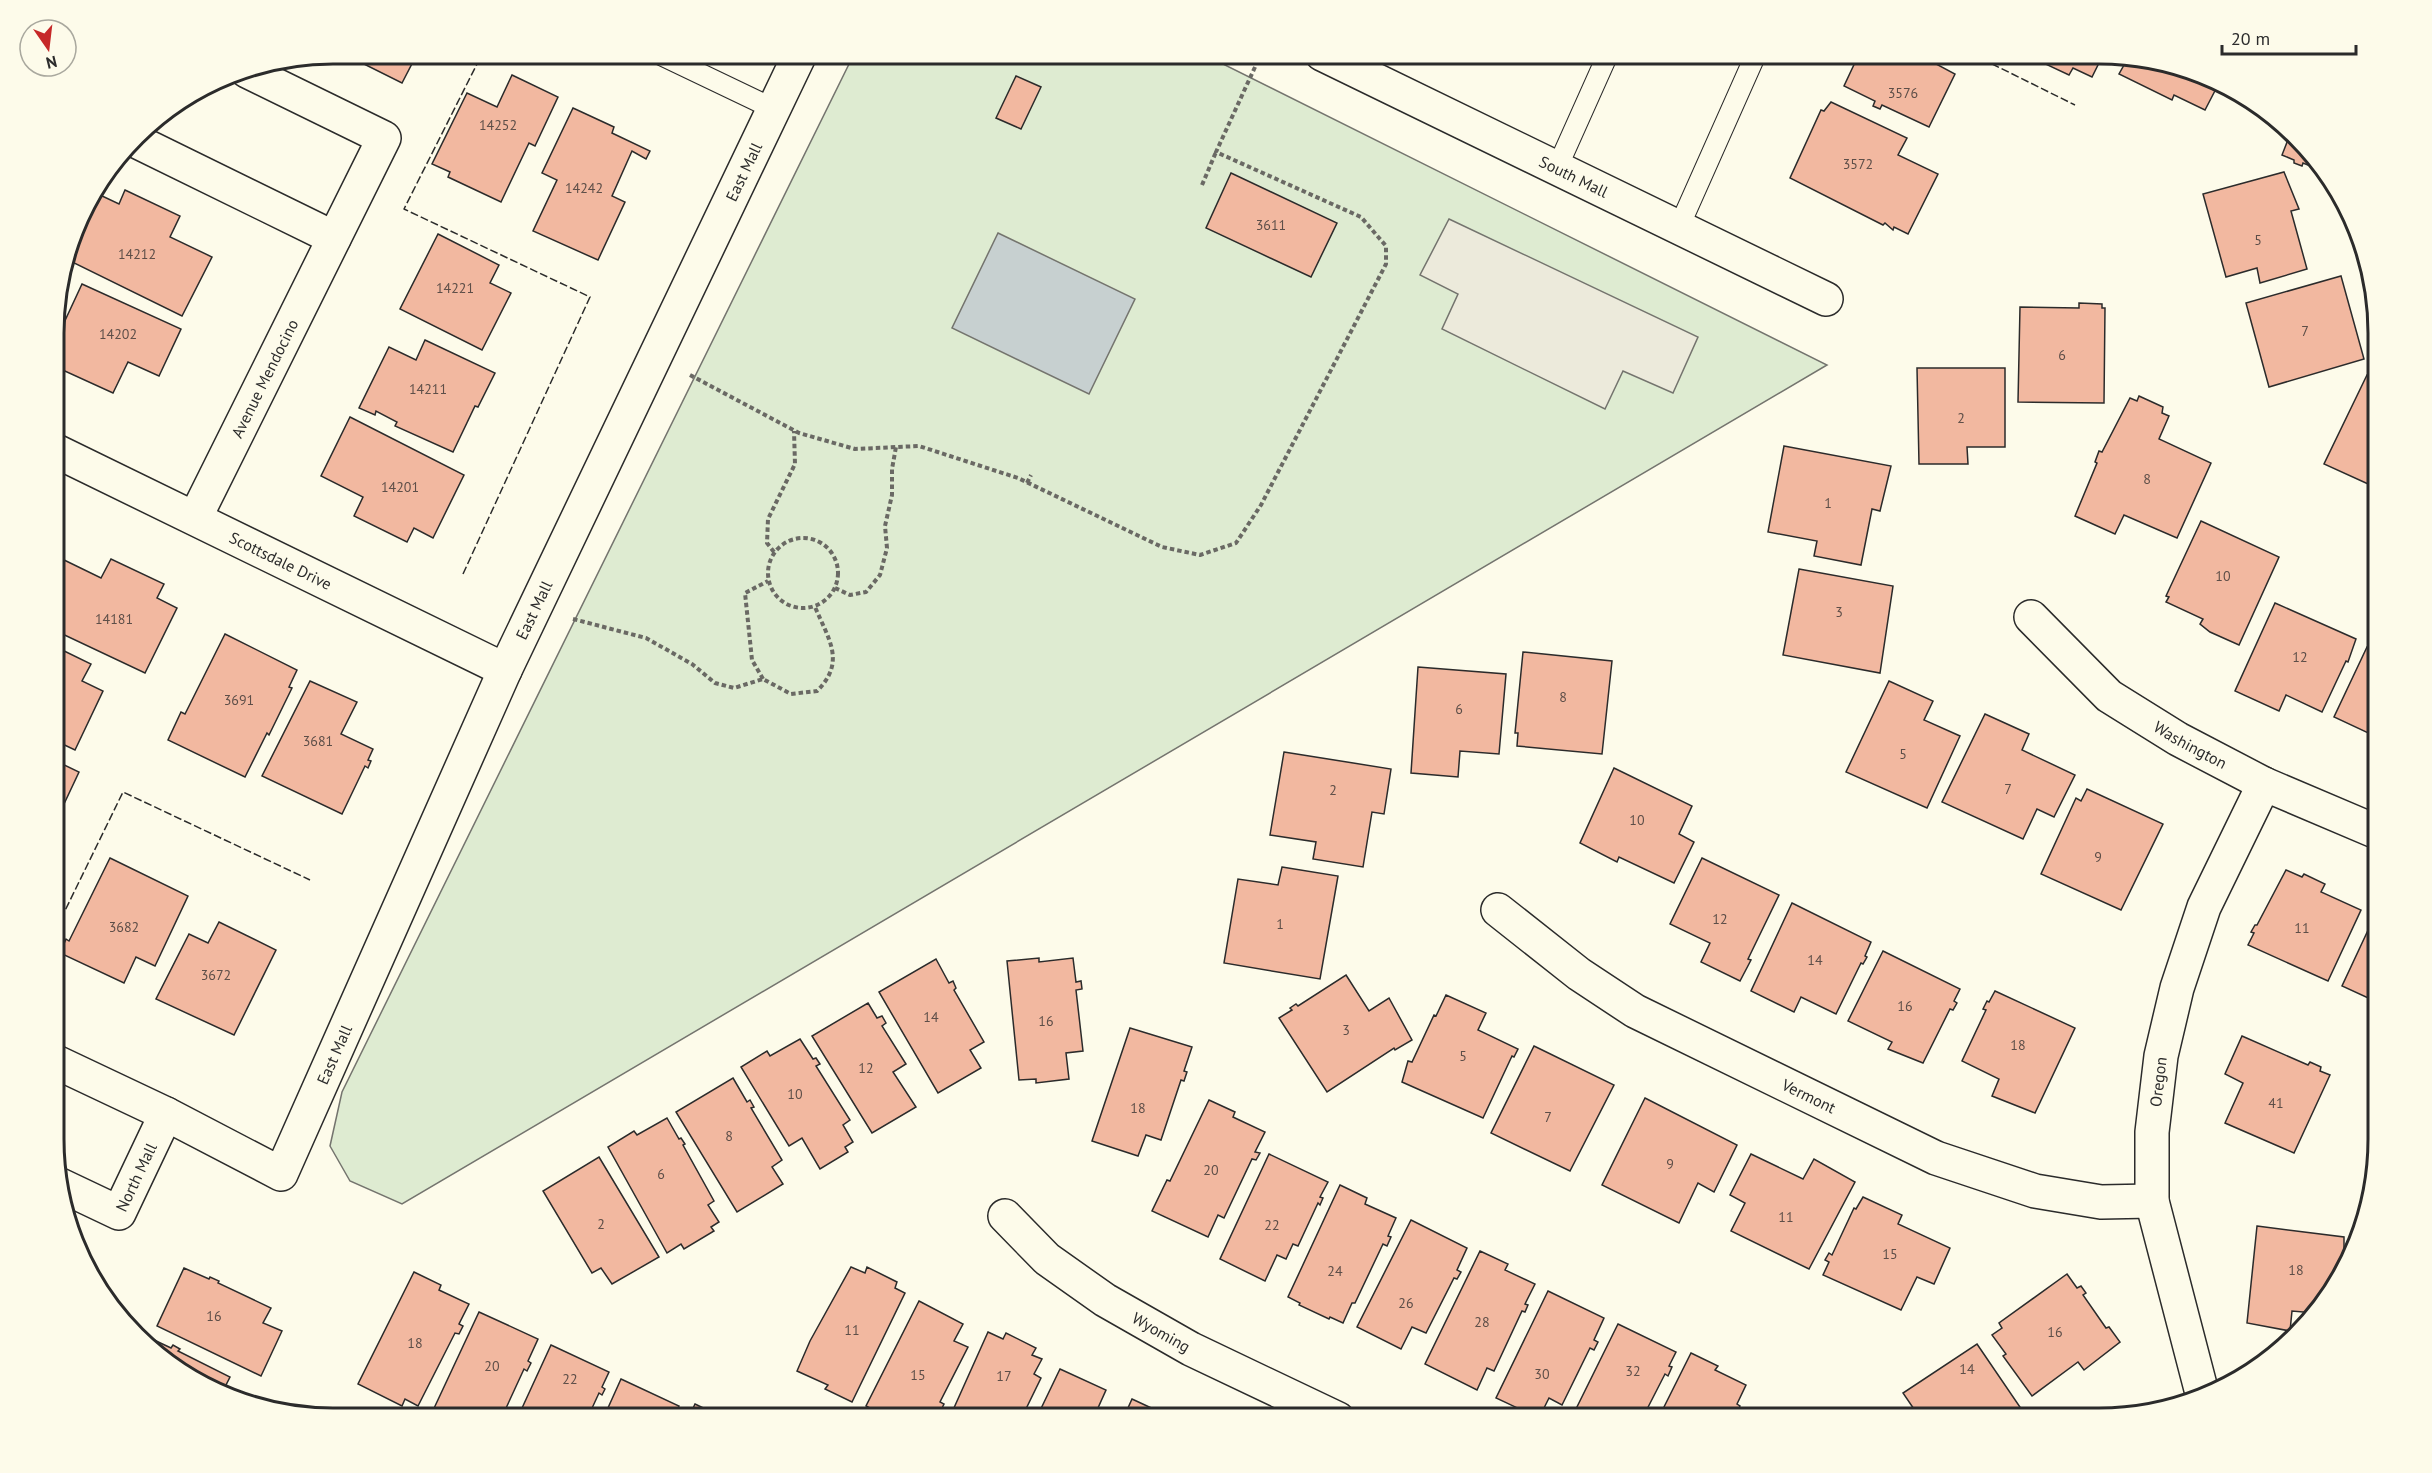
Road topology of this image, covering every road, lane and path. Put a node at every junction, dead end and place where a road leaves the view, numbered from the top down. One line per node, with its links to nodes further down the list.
1 (680, 64): 8 (lane)
2 (795, 64): 8 (street, East Mall)
3 (1256, 64): 10 (path)
4 (1343, 64): 11 (street, South Mall)
5 (1604, 64): 11 (lane)
6 (1751, 64): 13 (lane)
7 (257, 76): 14 (street, Avenue Mendocino)
8 (774, 109): 16 (street, East Mall)
9 (142, 144): 14 (street)
10 (1216, 152): 12 (path); 21 (path)
11 (1557, 168): 13 (street, South Mall)
12 (1202, 185)
13 (1678, 227): 15 (street, South Mall)
14 (334, 238): 22 (street, Avenue Mendocino)
15 (1826, 299)
16 (655, 357): 17 (path); 26 (street, East Mall)
17 (794, 430): 18 (path); 23 (path)
18 (896, 447): 21 (path); 25 (path)
19 (64, 455): 22 (street, Scottsdale Drive)
20 (1031, 475): 21 (path)
21 (1027, 483)
22 (195, 518): 29 (street, Scottsdale Drive)
23 (774, 552): 24 (path); 25 (path)
24 (768, 581): 27 (path); 30 (path)
25 (835, 588): 27 (path)
26 (535, 607): 29 (street, East Mall); 30 (path)
27 (815, 607): 30 (path)
28 (2031, 617): 31 (street, Washington)
29 (505, 670): 35 (street, East Mall)
30 (763, 679)
31 (2264, 784): 32 (street, Washington); 37 (street, Oregon)
32 (2368, 828)
33 (1498, 910): 37 (street, Vermont)
34 (64, 1066): 35 (street)
35 (166, 1114): 36 (street, North Mall)
36 (70, 1190)
37 (2152, 1201): 39 (street, Oregon)
38 (1005, 1216): 40 (street, Wyoming)
39 (2201, 1388)
40 (1315, 1408)

